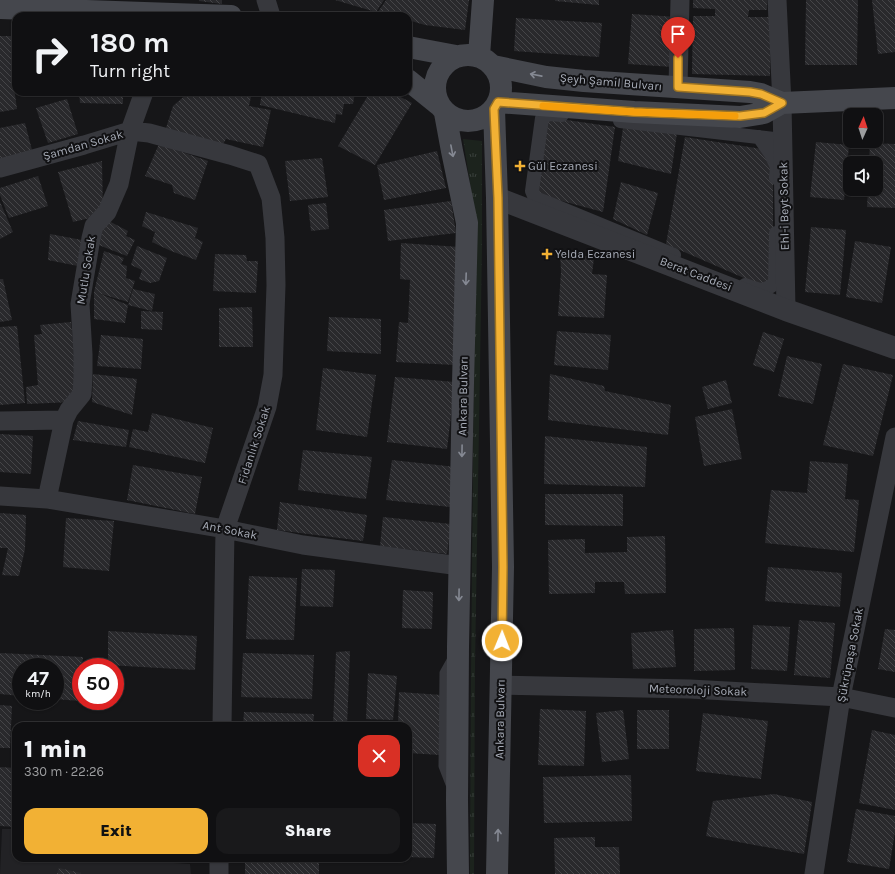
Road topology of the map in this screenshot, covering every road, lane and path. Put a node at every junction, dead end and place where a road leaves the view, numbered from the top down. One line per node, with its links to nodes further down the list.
1 (266, 0): 7 (street)
2 (483, 0): 10 (main road)
3 (680, 0): 12 (street)
4 (777, 0): 15 (street, Ehl-i Beyt Sokak)
5 (0, 8): 6 (main road)
6 (94, 12)
7 (270, 12)
8 (412, 47): 9 (main road)
9 (456, 56): 10 (main road); 17 (main road)
10 (486, 61): 12 (main road, Şeyh Şamil Bulvarı, one-way to 10); 16 (main road)
11 (412, 83): 17 (main road)
12 (678, 87): 15 (main road, Şeyh Şamil Bulvarı)
13 (143, 96): 18 (street, Mutlu Sokak)
14 (895, 98): 15 (main road, Şeyh Şamil Bulvarı)
15 (782, 103): 16 (main road); 20 (street, Ehl-i Beyt Sokak)
16 (496, 106): 17 (main road); 23 (main road, Ankara Bulvarı)
17 (442, 109): 32 (main road, Ankara Bulvarı, one-way to 32)
18 (130, 131): 21 (street, Şamdan Sokak); 22 (street, Şamdan Sokak); 26 (street, Mutlu Sokak)
19 (759, 137): 19 (street); 20 (street)
20 (783, 140): 24 (street, Ehl-i Beyt Sokak)
21 (258, 164): 31 (street, Fidanlık Sokak)
22 (0, 168)
23 (498, 198): 24 (street, Berat Caddesi); 33 (main road, Ankara Bulvarı)
24 (786, 310): 25 (street, Berat Caddesi)
25 (895, 348)
26 (64, 420): 27 (street); 30 (street, Mutlu Sokak)
27 (0, 421)
28 (895, 437): 34 (street, Şükrüpaşa Sokak)
29 (0, 496): 30 (street, Ant Sokak)
30 (46, 499): 31 (street, Ant Sokak)
31 (225, 528): 32 (street, Ant Sokak); 36 (street, Fidanlık Sokak)
32 (460, 566): 39 (main road, Ankara Bulvarı, one-way to 39)
33 (501, 685): 34 (street, Meteoroloji Sokak); 40 (main road, Ankara Bulvarı, one-way to 33)
34 (841, 697): 35 (street, Meteoroloji Sokak); 41 (street, Şükrüpaşa Sokak)
35 (895, 708)
36 (222, 722)
37 (219, 862): 38 (street)
38 (219, 874)
39 (458, 874)
40 (497, 874)
41 (814, 874)

